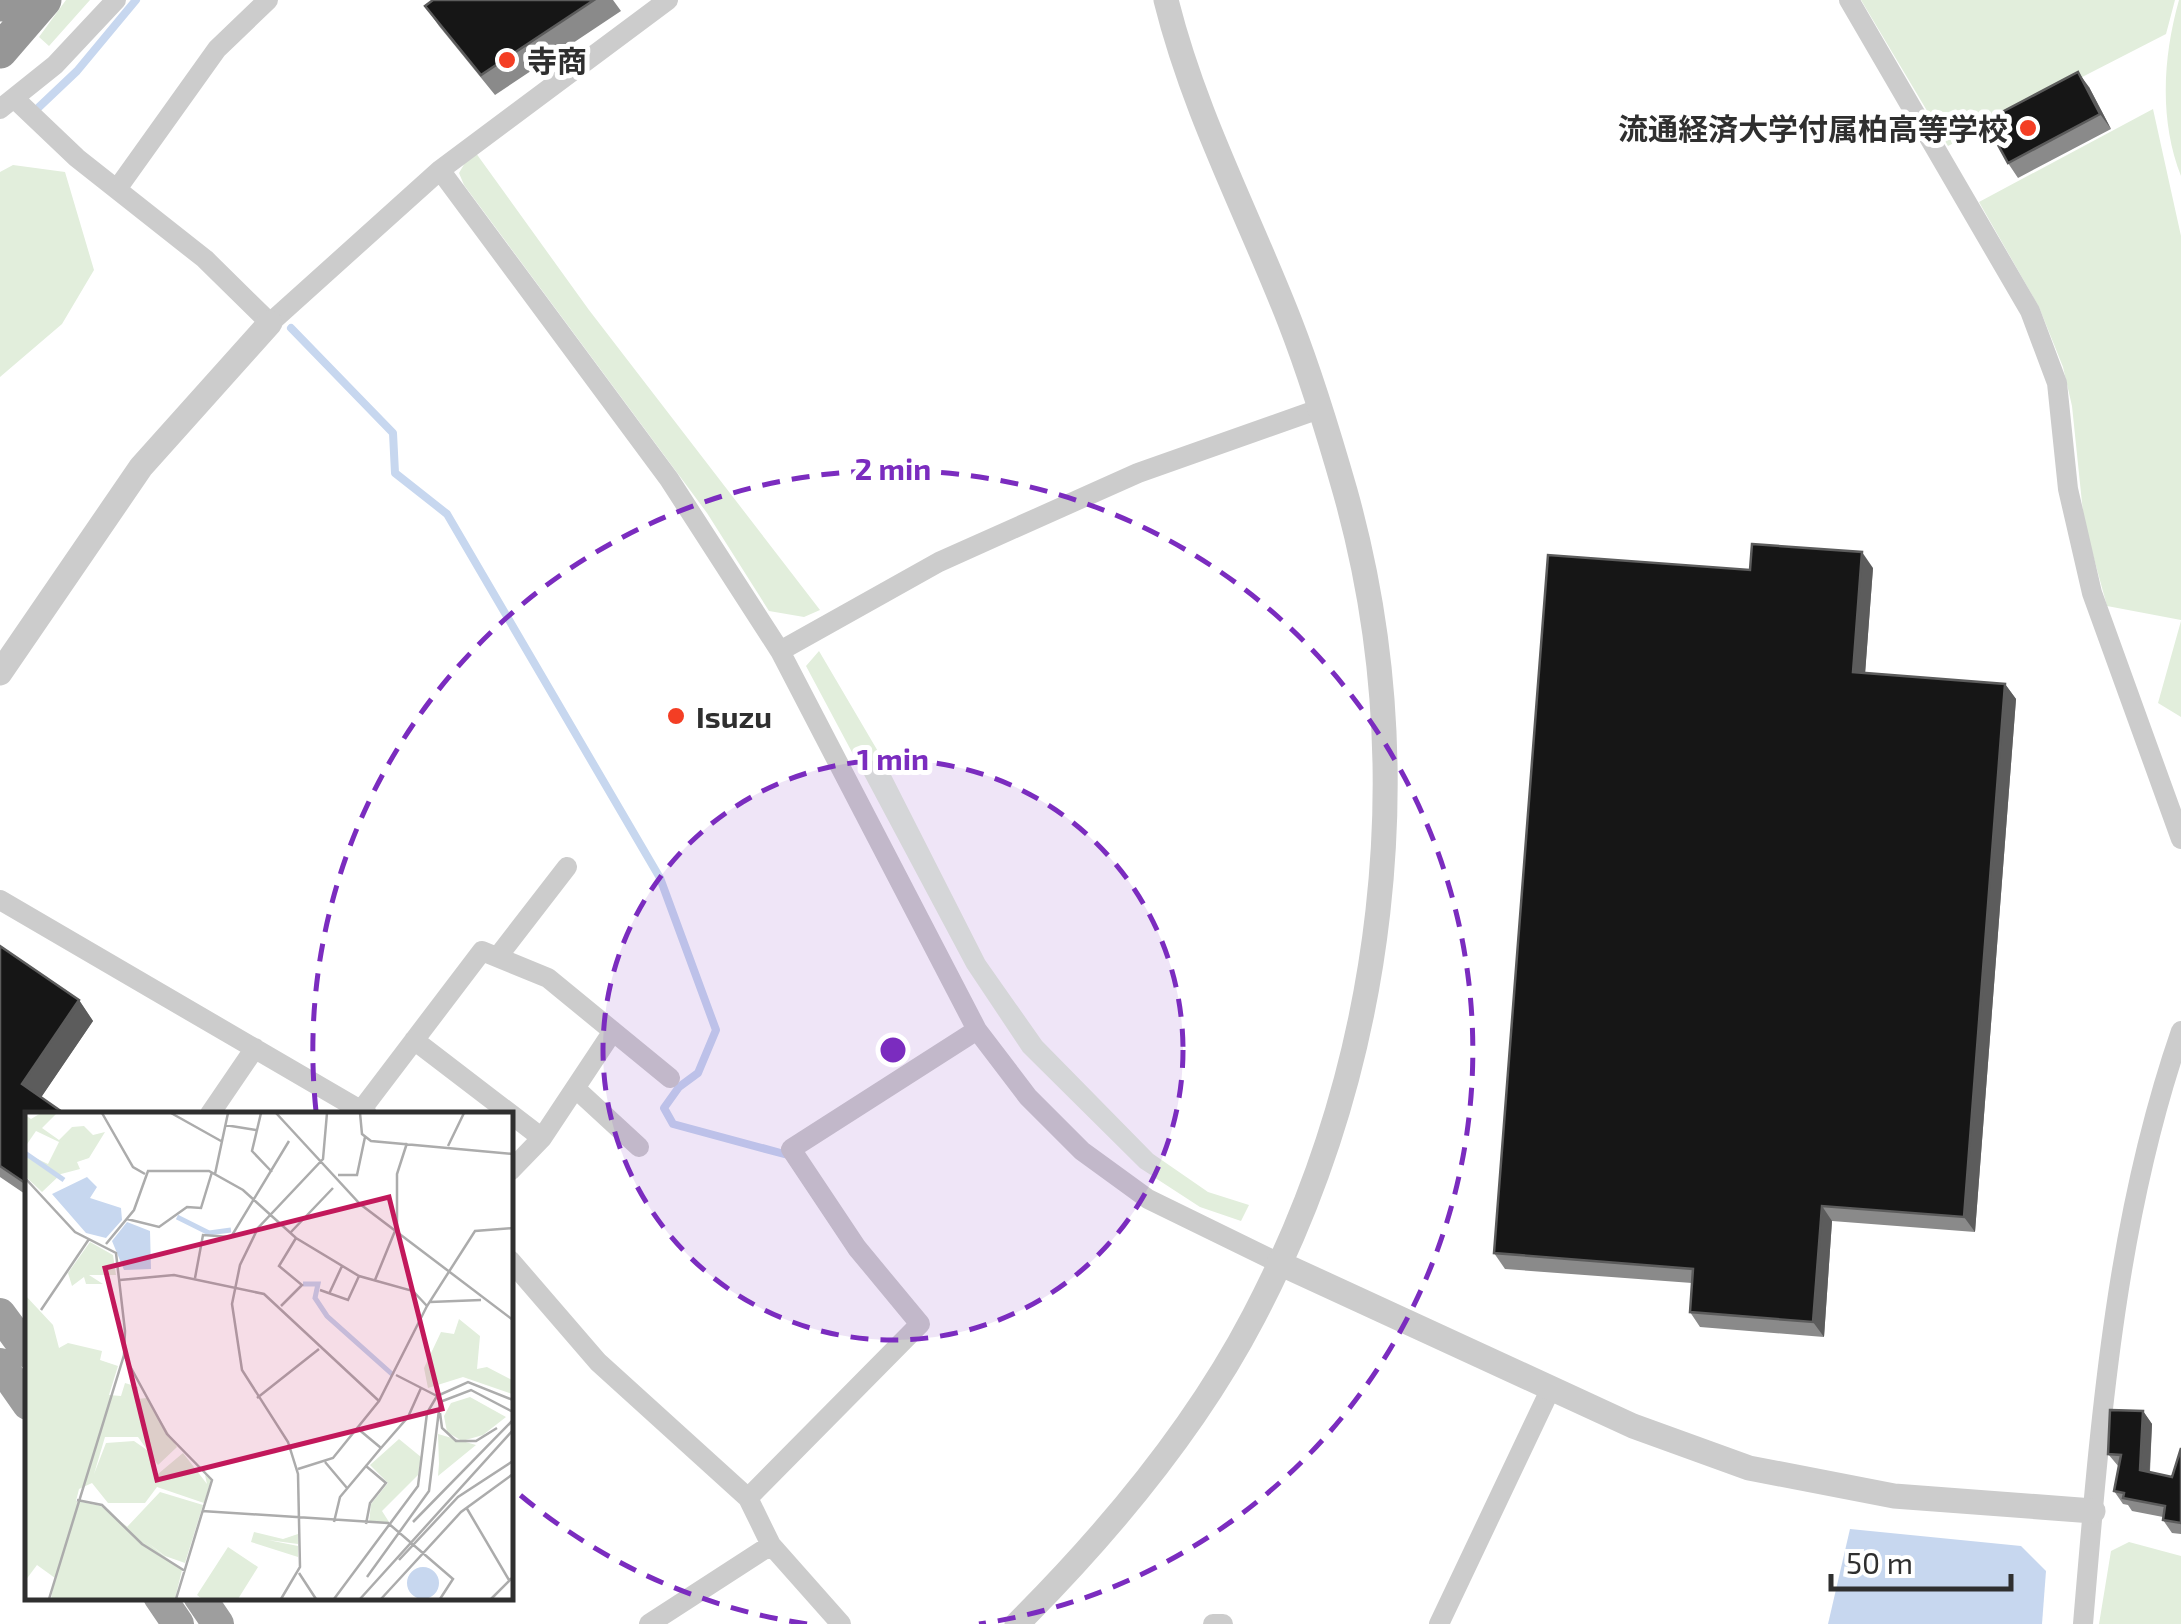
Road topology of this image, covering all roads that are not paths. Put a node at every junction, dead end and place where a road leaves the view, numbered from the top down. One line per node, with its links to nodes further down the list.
1 (44, 0): 8 (highway)
2 (116, 0): 9 (street)
3 (268, 0): 11 (street)
4 (668, 0): 7 (street)
5 (1166, 0): 13 (street)
6 (1849, 0): 16 (street)
7 (642, 8): 10 (street)
8 (0, 51)
9 (8, 104): 11 (street)
10 (440, 170): 12 (street); 14 (street)
11 (117, 189): 12 (street)
12 (270, 323): 15 (street)
13 (1318, 409): 14 (street); 35 (street)
14 (780, 651): 20 (street)
15 (0, 673)
16 (2181, 839)
17 (567, 867): 19 (street)
18 (0, 900): 24 (street)
19 (499, 955): 21 (street); 23 (street)
20 (977, 1030): 35 (street); 39 (street)
21 (613, 1031): 25 (street); 26 (street)
22 (2181, 1031): 40 (street)
23 (414, 1040): 27 (street); 29 (street)
24 (256, 1048): 27 (street); 28 (street)
25 (670, 1078)
26 (575, 1088): 31 (street); 32 (street)
27 (365, 1111)
28 (211, 1112)
29 (508, 1112)
30 (512, 1115): 31 (street)
31 (542, 1138): 33 (street)
32 (639, 1147)
33 (512, 1169)
34 (512, 1262): 39 (street)
35 (1279, 1263): 38 (street); 48 (street)
36 (0, 1314): 37 (highway)
37 (15, 1375)
38 (1551, 1388): 40 (street); 51 (street)
39 (748, 1498): 41 (street)
40 (2093, 1511): 52 (street)
41 (771, 1545): 46 (street); 47 (street)
42 (161, 1599): 44 (highway)
43 (200, 1599): 45 (highway)
44 (178, 1624)
45 (218, 1624)
46 (648, 1624)
47 (841, 1624)
48 (1017, 1624)
49 (1213, 1624): 50 (street)
50 (1223, 1624)
51 (1439, 1624)
52 (2083, 1624)

